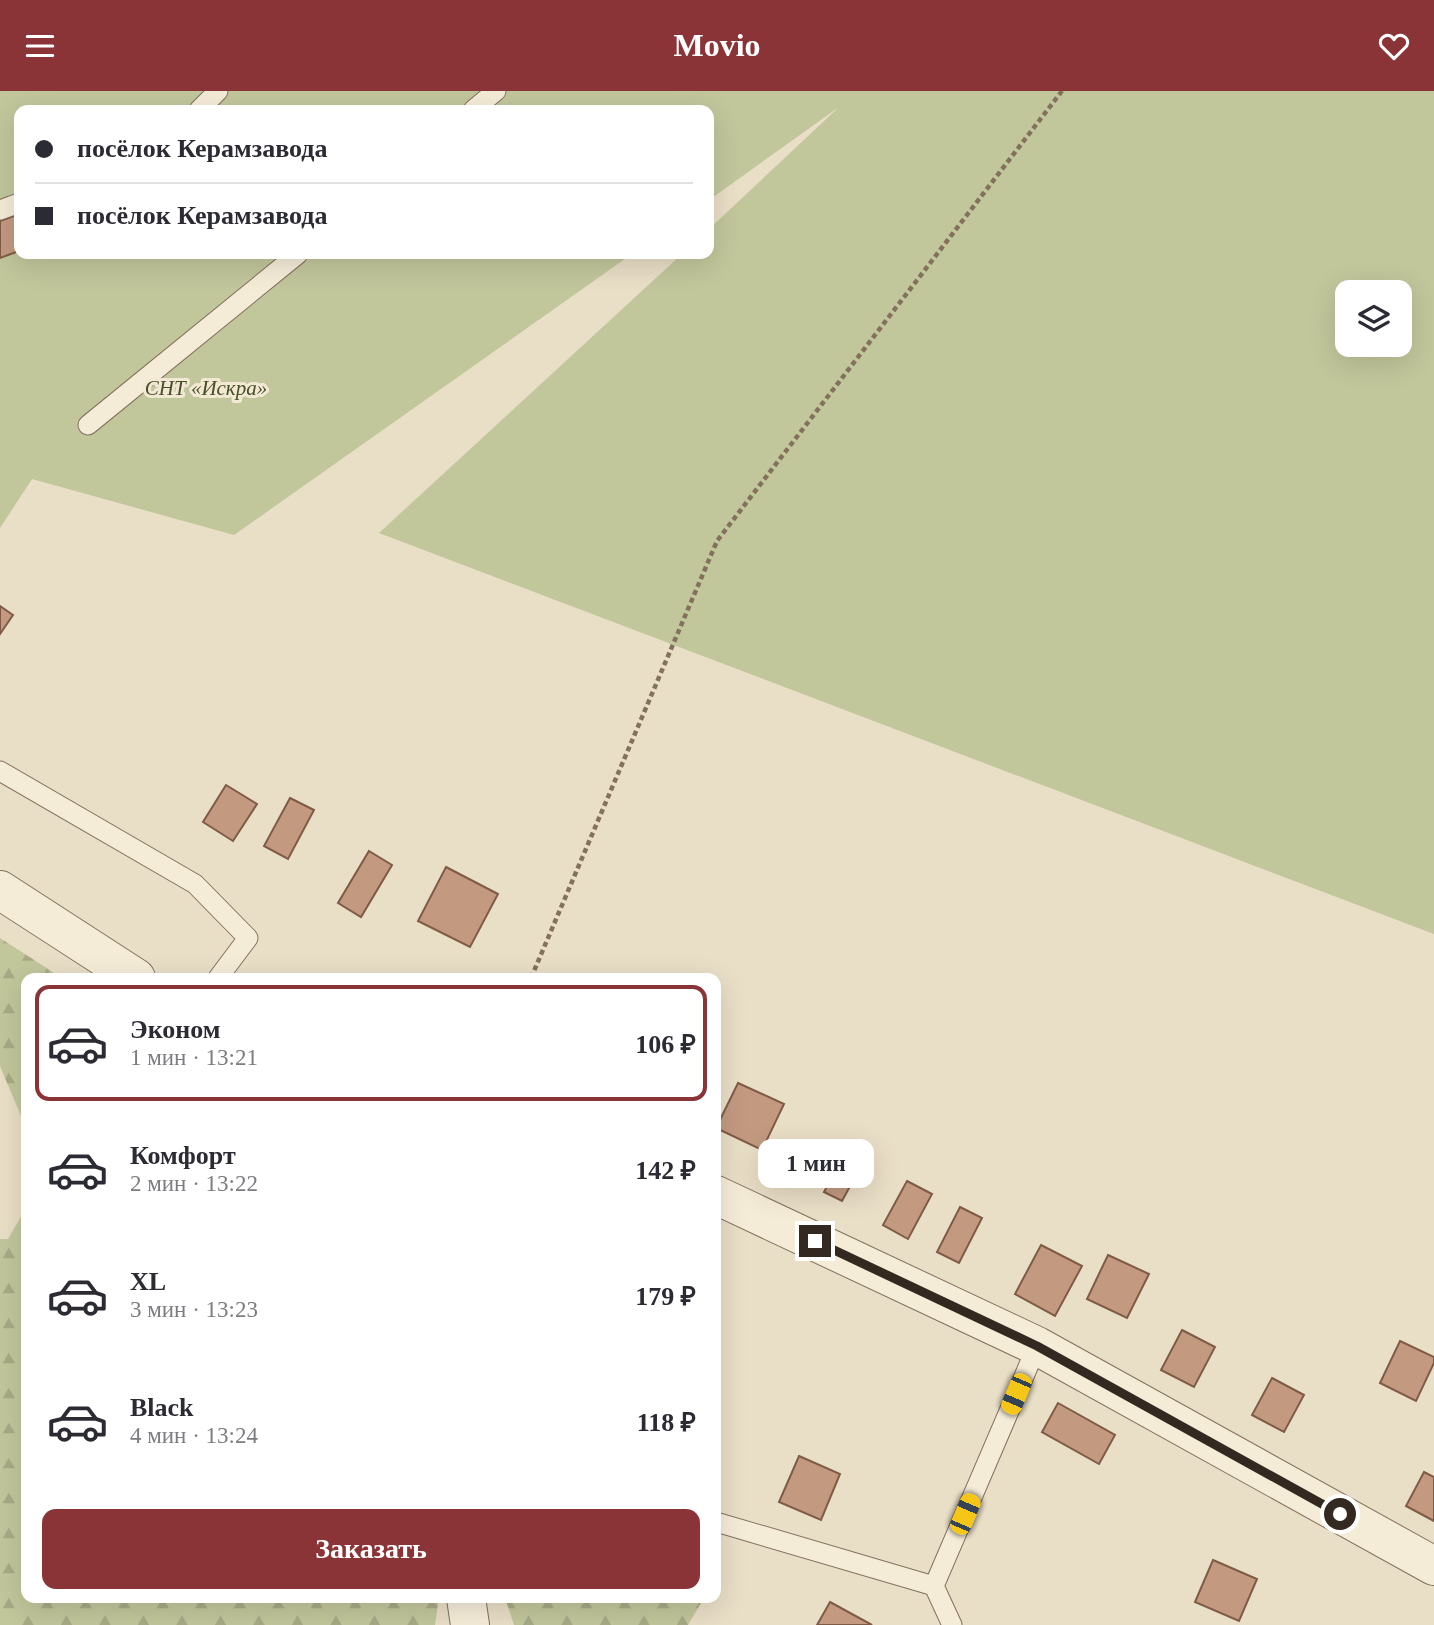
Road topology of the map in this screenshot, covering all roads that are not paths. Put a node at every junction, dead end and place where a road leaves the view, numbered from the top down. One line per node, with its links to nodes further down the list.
1 (218, 91): 3 (lane)
2 (496, 91): 4 (lane)
3 (205, 105)
4 (479, 105)
5 (292, 259): 6 (lane)
6 (88, 425)
7 (0, 771): 10 (lane)
8 (0, 890): 9 (street)
9 (128, 973)
10 (222, 973)
11 (721, 1197): 12 (street)
12 (1037, 1346): 14 (street); 15 (lane)
13 (721, 1523): 15 (lane)
14 (1434, 1566)
15 (934, 1586): 18 (lane)
16 (467, 1603): 17 (street)
17 (470, 1625)
18 (952, 1625)

